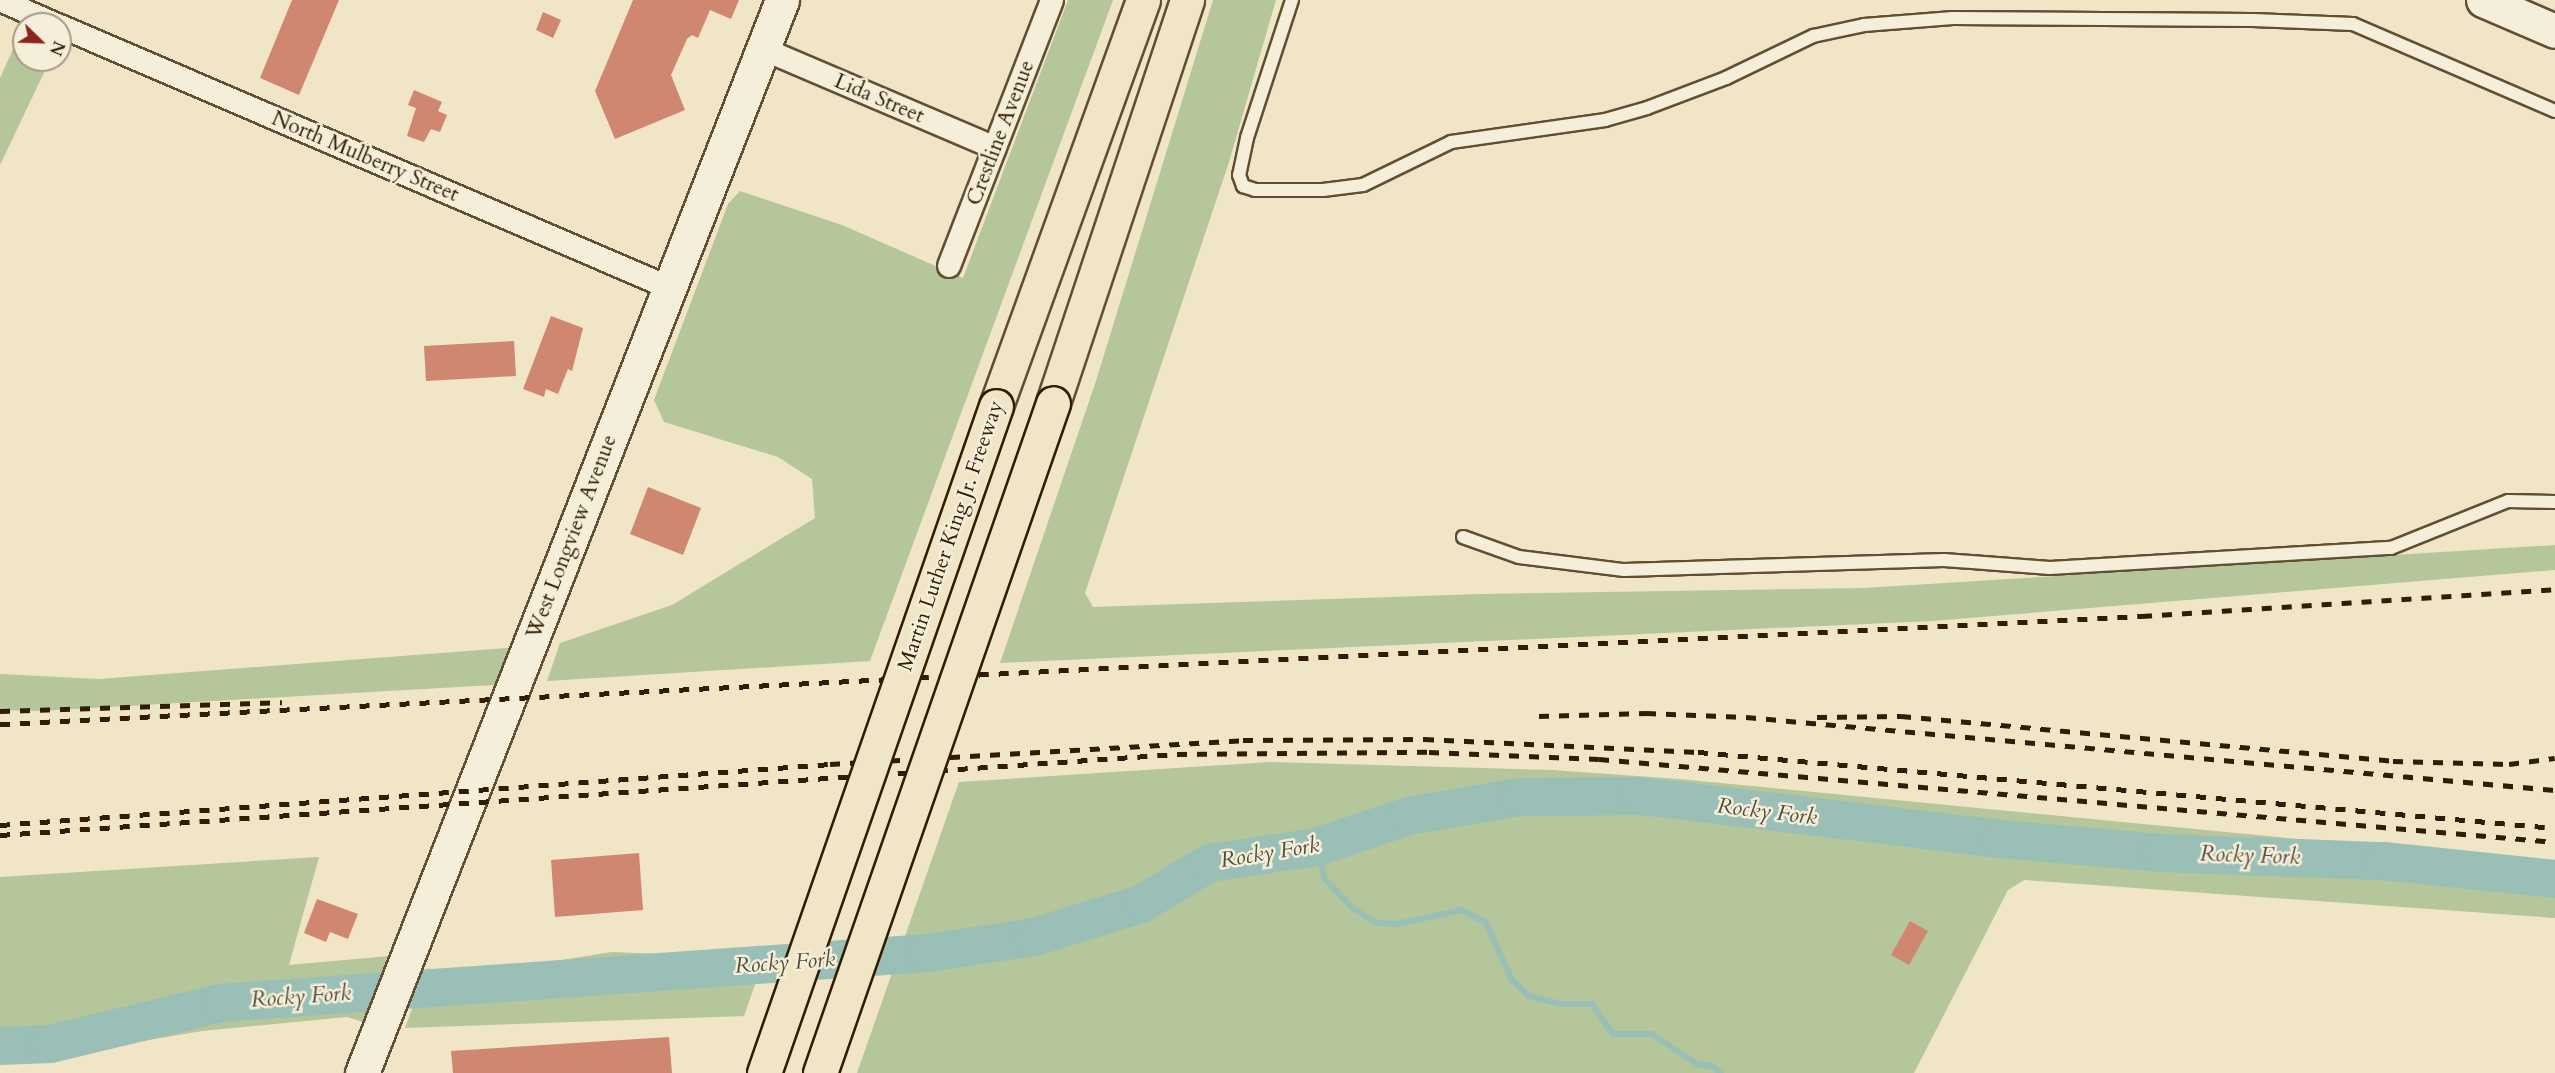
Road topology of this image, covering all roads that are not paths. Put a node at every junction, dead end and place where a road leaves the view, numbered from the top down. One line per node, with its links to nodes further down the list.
1 (0, 0): 8 (street)
2 (782, 0): 11 (street, West Longview Avenue)
3 (1052, 0): 13 (street, Crestline Avenue)
4 (1143, 0): 17 (highway, Martin Luther King Jr. Freeway)
5 (1187, 0): 16 (highway)
6 (1292, 0): 12 (lane)
7 (2483, 0): 10 (street)
8 (28, 12)
9 (72, 31): 15 (street, North Mulberry Street)
10 (2555, 31)
11 (763, 49): 13 (street, Lida Street); 15 (street, West Longview Avenue)
12 (2555, 111)
13 (995, 148): 14 (street, Crestline Avenue)
14 (949, 266)
15 (670, 288): 20 (street, West Longview Avenue)
16 (1060, 403): 23 (highway, bridge); 24 (highway)
17 (987, 407): 21 (highway); 22 (highway, Martin Luther King Jr. Freeway, bridge)
18 (2555, 502): 19 (lane)
19 (1463, 537)
20 (362, 1073)
21 (746, 1073)
22 (764, 1073)
23 (820, 1073)
24 (837, 1073)

